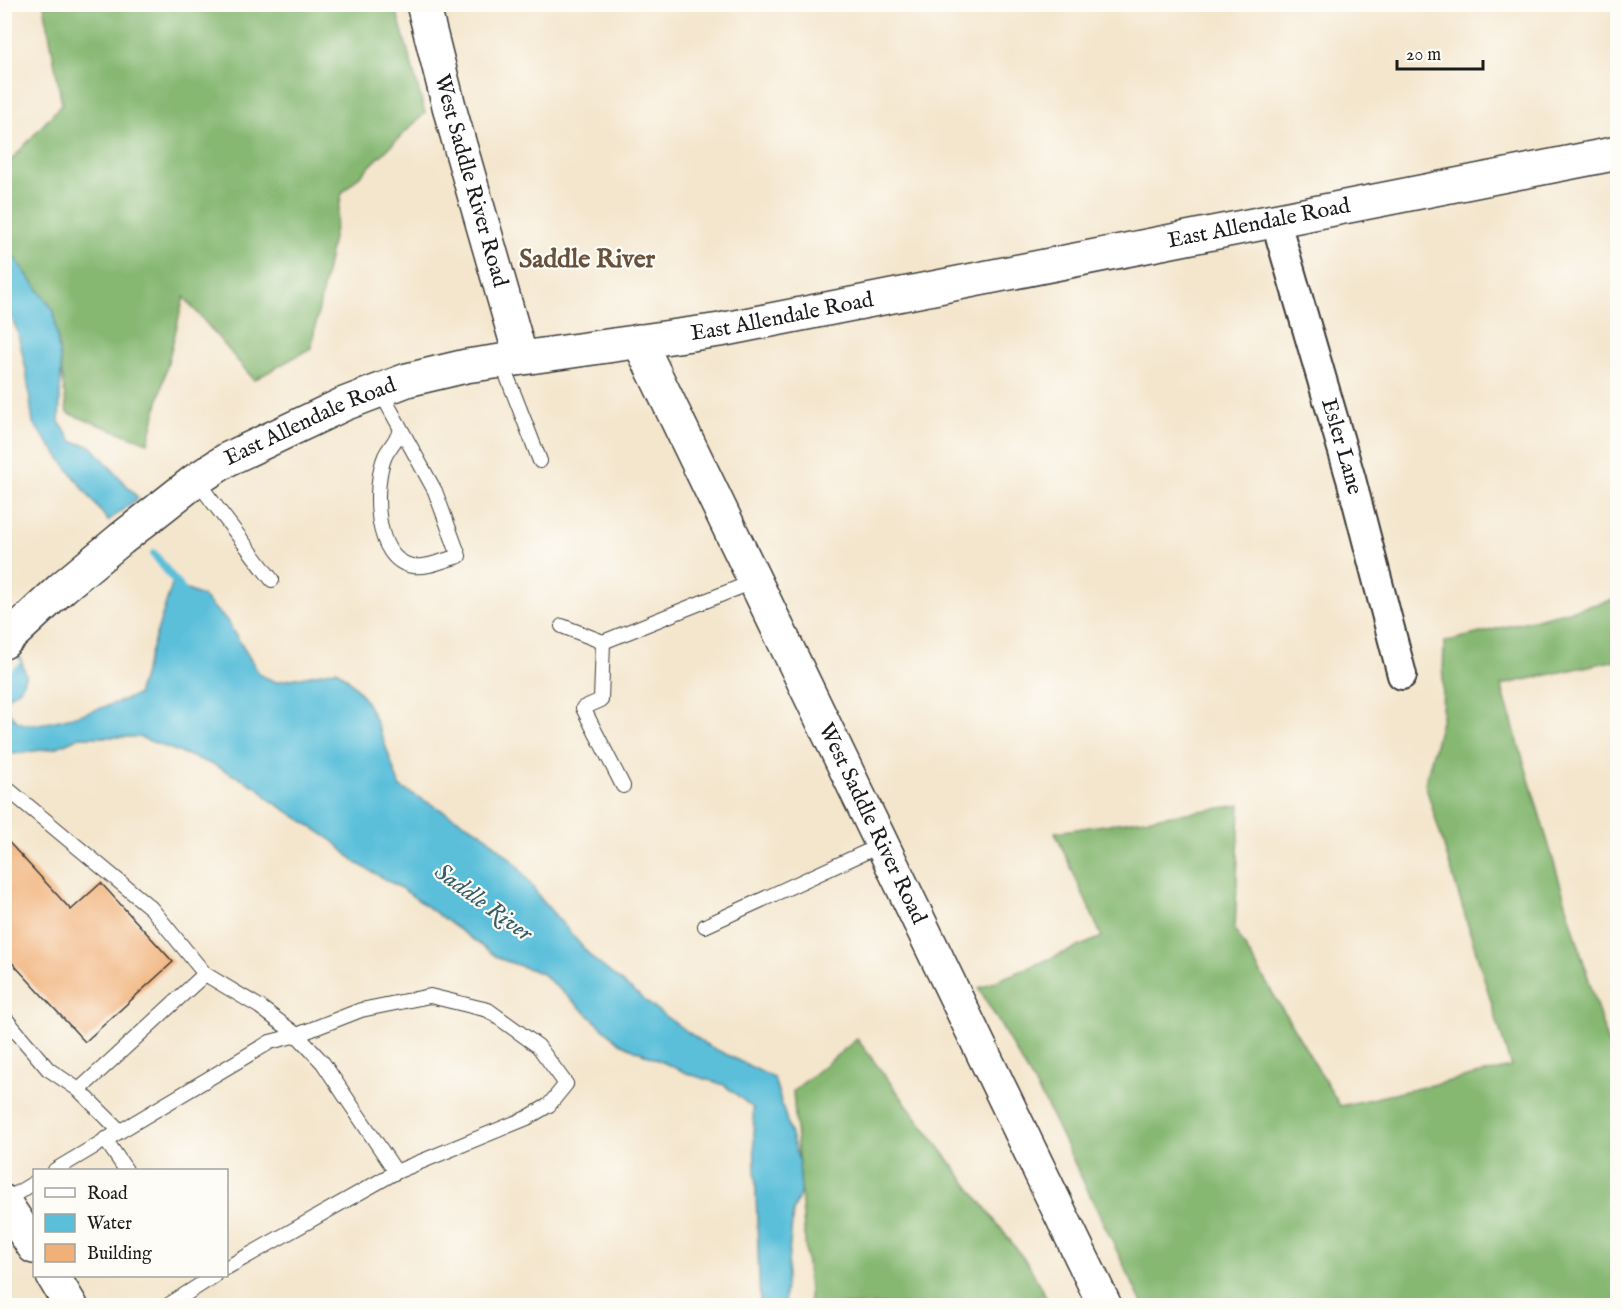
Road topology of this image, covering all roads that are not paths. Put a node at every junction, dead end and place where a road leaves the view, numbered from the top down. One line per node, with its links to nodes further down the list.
1 (423, 4): 5 (main road, West Saddle River Road)
2 (1617, 153): 3 (main road, East Allendale Road)
3 (1275, 219): 4 (main road, East Allendale Road); 15 (street, Esler Lane)
4 (639, 341): 5 (main road, East Allendale Road); 11 (main road, West Saddle River Road)
5 (511, 359): 6 (main road, East Allendale Road); 8 (lane)
6 (379, 389): 7 (lane); 9 (main road, East Allendale Road)
7 (400, 432): 7 (lane)
8 (540, 461)
9 (196, 480): 10 (lane); 13 (main road, East Allendale Road)
10 (272, 580)
11 (755, 582): 14 (lane); 18 (main road, West Saddle River Road)
12 (562, 626): 14 (lane)
13 (10, 637)
14 (603, 642): 17 (lane)
15 (1402, 675)
16 (4, 786): 20 (lane)
17 (623, 786)
18 (881, 845): 19 (lane); 37 (main road, West Saddle River Road)
19 (705, 926)
20 (205, 974): 22 (lane); 23 (lane)
21 (4, 1017): 23 (lane)
22 (297, 1035): 24 (lane); 28 (lane); 28 (lane)
23 (79, 1090): 24 (lane)
24 (120, 1131): 25 (lane)
25 (105, 1139): 26 (lane); 27 (lane)
26 (57, 1169)
27 (125, 1169)
28 (396, 1172): 32 (lane)
29 (33, 1184): 30 (lane)
30 (4, 1202): 31 (main road)
31 (33, 1246)
32 (228, 1267)
33 (54, 1277): 35 (main road)
34 (199, 1280): 36 (lane)
35 (71, 1305)
36 (166, 1305)
37 (1105, 1305)

